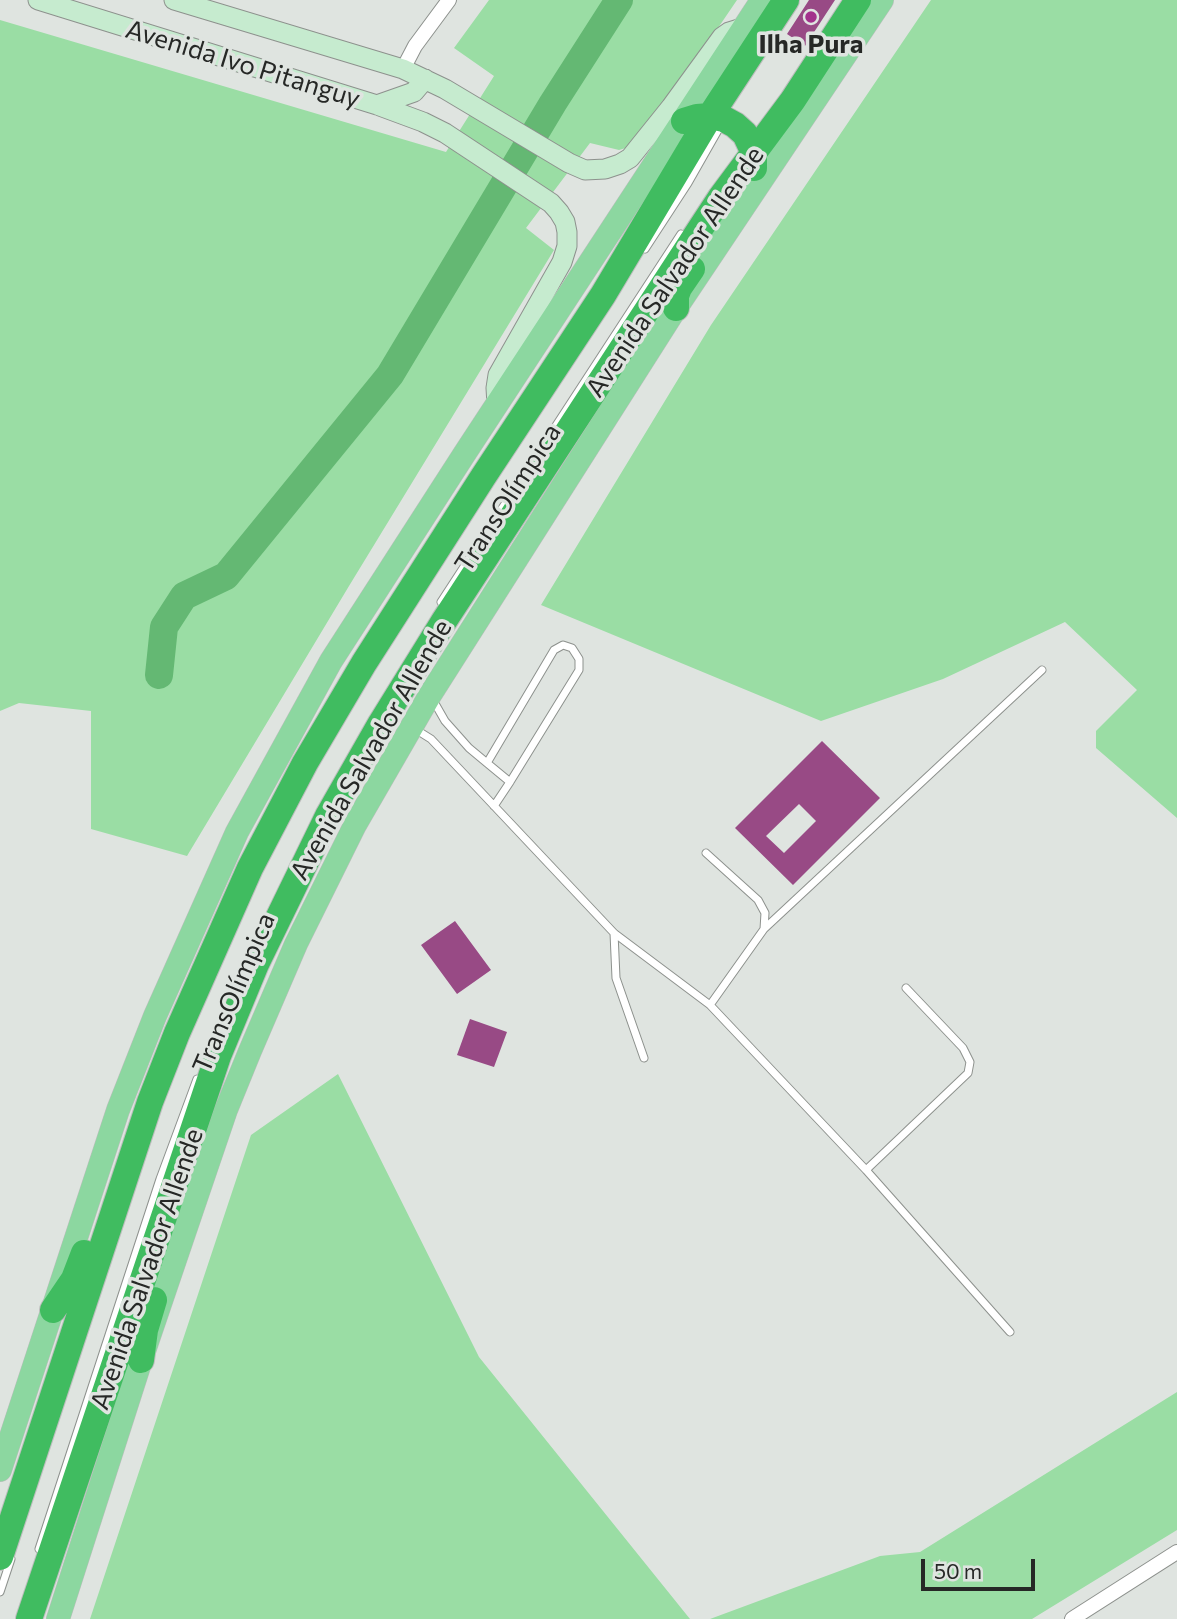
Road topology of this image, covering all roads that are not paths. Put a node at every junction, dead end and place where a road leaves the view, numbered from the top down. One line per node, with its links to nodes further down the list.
1 (38, 0): 11 (street, Avenida Ivo Pitanguy)
2 (174, 0): 9 (street, Avenida Ivo Pitanguy)
3 (449, 0): 9 (street)
4 (762, 0): 8 (main road)
5 (786, 0): 12 (highway, Avenida Salvador Allende)
6 (858, 0): 14 (highway, Avenida Salvador Allende)
7 (882, 0): 17 (main road, Avenida Salvador Allende)
8 (745, 27): 10 (street, Avenida Ivo Pitanguy); 13 (main road)
9 (403, 69): 10 (street, Avenida Ivo Pitanguy)
10 (425, 79): 11 (street)
11 (376, 105): 18 (street, Avenida Ivo Pitanguy)
12 (721, 116): 13 (highway); 14 (highway); 16 (lane); 33 (highway, Avenida Salvador Allende)
13 (684, 121): 18 (main road)
14 (750, 143): 17 (highway); 32 (highway, Avenida Salvador Allende)
15 (683, 232): 19 (lane, TransOlímpica)
16 (643, 252)
17 (676, 308): 21 (main road, Avenida Salvador Allende)
18 (497, 405): 35 (main road)
19 (438, 607)
20 (1042, 670): 27 (lane)
21 (430, 695): 22 (main road, Avenida Salvador Allende); 23 (lane)
22 (411, 727): 25 (lane); 37 (main road, Avenida Salvador Allende)
23 (487, 762): 24 (lane); 24 (lane)
24 (510, 782): 25 (lane)
25 (494, 806): 28 (lane)
26 (706, 853): 27 (lane)
27 (764, 929): 30 (lane)
28 (614, 933): 30 (lane); 31 (lane)
29 (906, 988): 34 (lane)
30 (709, 1005): 34 (lane)
31 (643, 1058)
32 (209, 1062): 37 (highway); 41 (lane, TransOlímpica); 43 (highway, Avenida Salvador Allende)
33 (150, 1102): 35 (highway); 40 (highway, Avenida Salvador Allende)
34 (866, 1170): 36 (lane)
35 (53, 1310): 38 (main road)
36 (1010, 1332)
37 (141, 1360): 44 (main road, Avenida Salvador Allende)
38 (0, 1470)
39 (1177, 1552): 45 (street)
40 (6, 1555): 42 (lane)
41 (37, 1556)
42 (0, 1592)
43 (29, 1619)
44 (58, 1619)
45 (1072, 1619)

